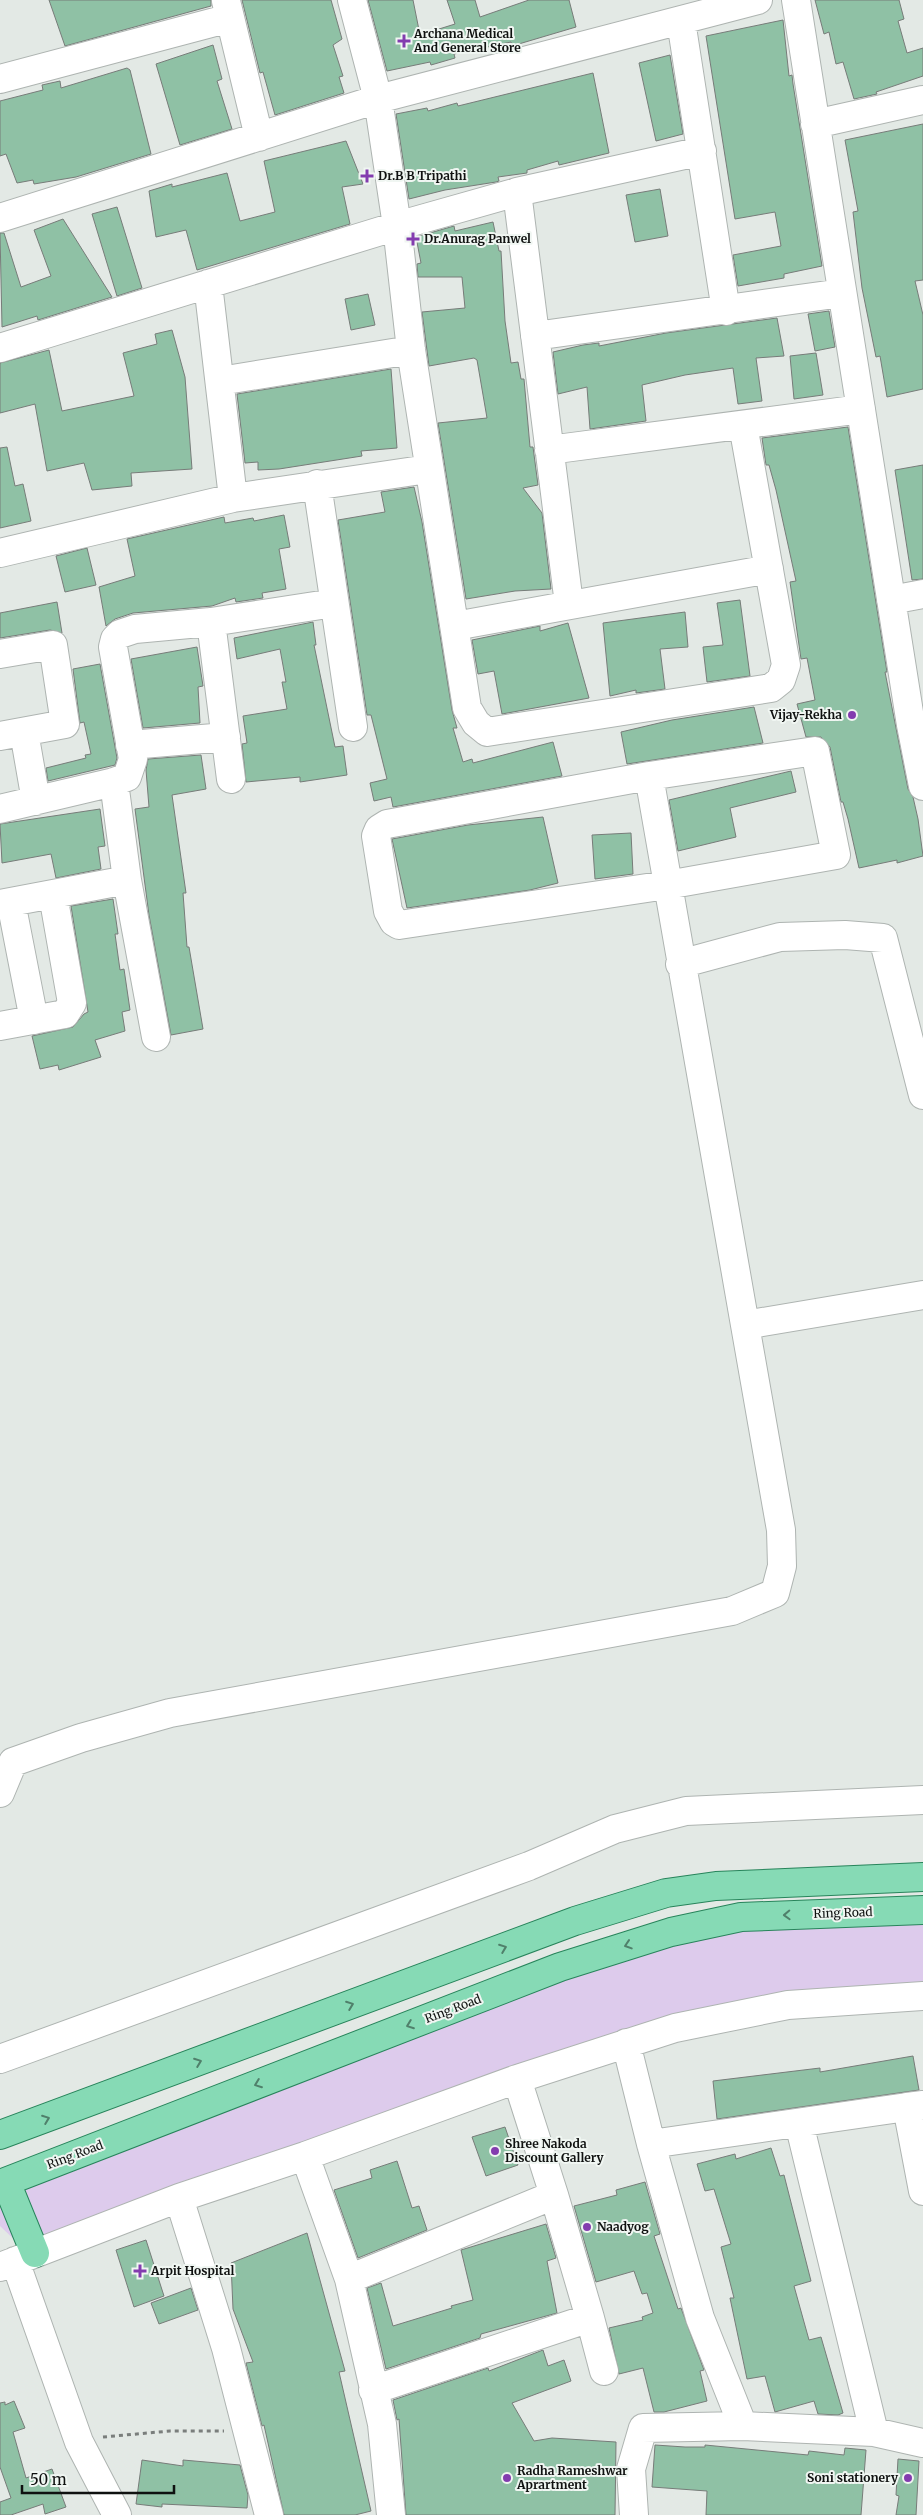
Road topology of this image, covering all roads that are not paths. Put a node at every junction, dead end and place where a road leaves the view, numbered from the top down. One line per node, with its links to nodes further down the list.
1 (352, 0): 7 (street)
2 (758, 0): 5 (street)
3 (796, 0): 9 (street)
4 (228, 9): 6 (street); 10 (street)
5 (681, 21): 7 (street); 11 (street)
6 (0, 79)
7 (378, 99): 10 (street); 14 (street)
8 (923, 100): 9 (street)
9 (815, 124): 16 (street)
10 (259, 137): 13 (street)
11 (702, 151): 12 (street); 17 (street)
12 (517, 192): 14 (street); 18 (street)
13 (0, 218)
14 (397, 226): 15 (street); 20 (street)
15 (208, 284): 19 (street); 21 (street)
16 (842, 293): 17 (street); 22 (street)
17 (726, 311): 18 (street)
18 (535, 336): 24 (street)
19 (0, 348)
20 (411, 350): 21 (street); 25 (street)
21 (220, 381): 27 (street)
22 (861, 409): 23 (street); 31 (street)
23 (743, 426): 24 (street); 29 (street)
24 (549, 450): 33 (street)
25 (428, 469): 26 (street); 35 (street)
26 (317, 484): 27 (street); 32 (street)
27 (233, 498): 28 (street)
28 (0, 553)
29 (769, 569): 33 (street); 35 (street)
30 (923, 594): 31 (street)
31 (891, 600): 37 (street)
32 (334, 603): 34 (street); 38 (street)
33 (568, 604): 35 (street)
34 (211, 622): 40 (street); 41 (street)
35 (454, 626)
36 (0, 654): 39 (street)
37 (917, 724): 45 (street)
38 (353, 727)
39 (12, 734): 46 (street)
40 (226, 737): 41 (street); 43 (street)
41 (130, 745): 44 (street)
42 (649, 776): 49 (street); 49 (street); 49 (street)
43 (231, 779)
44 (114, 782): 46 (street); 48 (street)
45 (923, 786)
46 (36, 801): 47 (street)
47 (0, 809)
48 (127, 880): 50 (street); 55 (street)
49 (667, 885): 52 (street)
50 (53, 895): 51 (street); 53 (street)
51 (6, 903): 53 (street)
52 (680, 964): 56 (street); 58 (street)
53 (34, 1020): 54 (street)
54 (0, 1026)
55 (156, 1037)
56 (923, 1095)
57 (923, 1295): 58 (street)
58 (745, 1325): 59 (street)
59 (0, 1793)
60 (923, 1800): 65 (street)
61 (923, 1877): 69 (main road, one-way to 61)
62 (923, 1910): 72 (main road, Ring Road, one-way to 72)
63 (923, 1996): 64 (street)
64 (626, 2043): 66 (street); 70 (street)
65 (0, 2058)
66 (517, 2079): 71 (street); 74 (street)
67 (915, 2106): 68 (street); 73 (street)
68 (798, 2124): 70 (street); 82 (street)
69 (0, 2135)
70 (651, 2144): 81 (street)
71 (305, 2156): 75 (street); 77 (street)
72 (3, 2183): 76 (main road)
73 (923, 2191)
74 (554, 2195): 77 (street); 78 (street)
75 (179, 2198): 76 (street); 85 (street)
76 (16, 2260): 84 (street)
77 (349, 2279): 80 (street)
78 (590, 2318): 79 (street); 80 (street)
79 (604, 2371)
80 (374, 2390): 86 (street)
81 (744, 2426): 82 (street); 87 (street)
82 (874, 2432): 83 (street)
83 (923, 2443)
84 (117, 2515)
85 (269, 2515)
86 (391, 2515)
87 (634, 2515)

